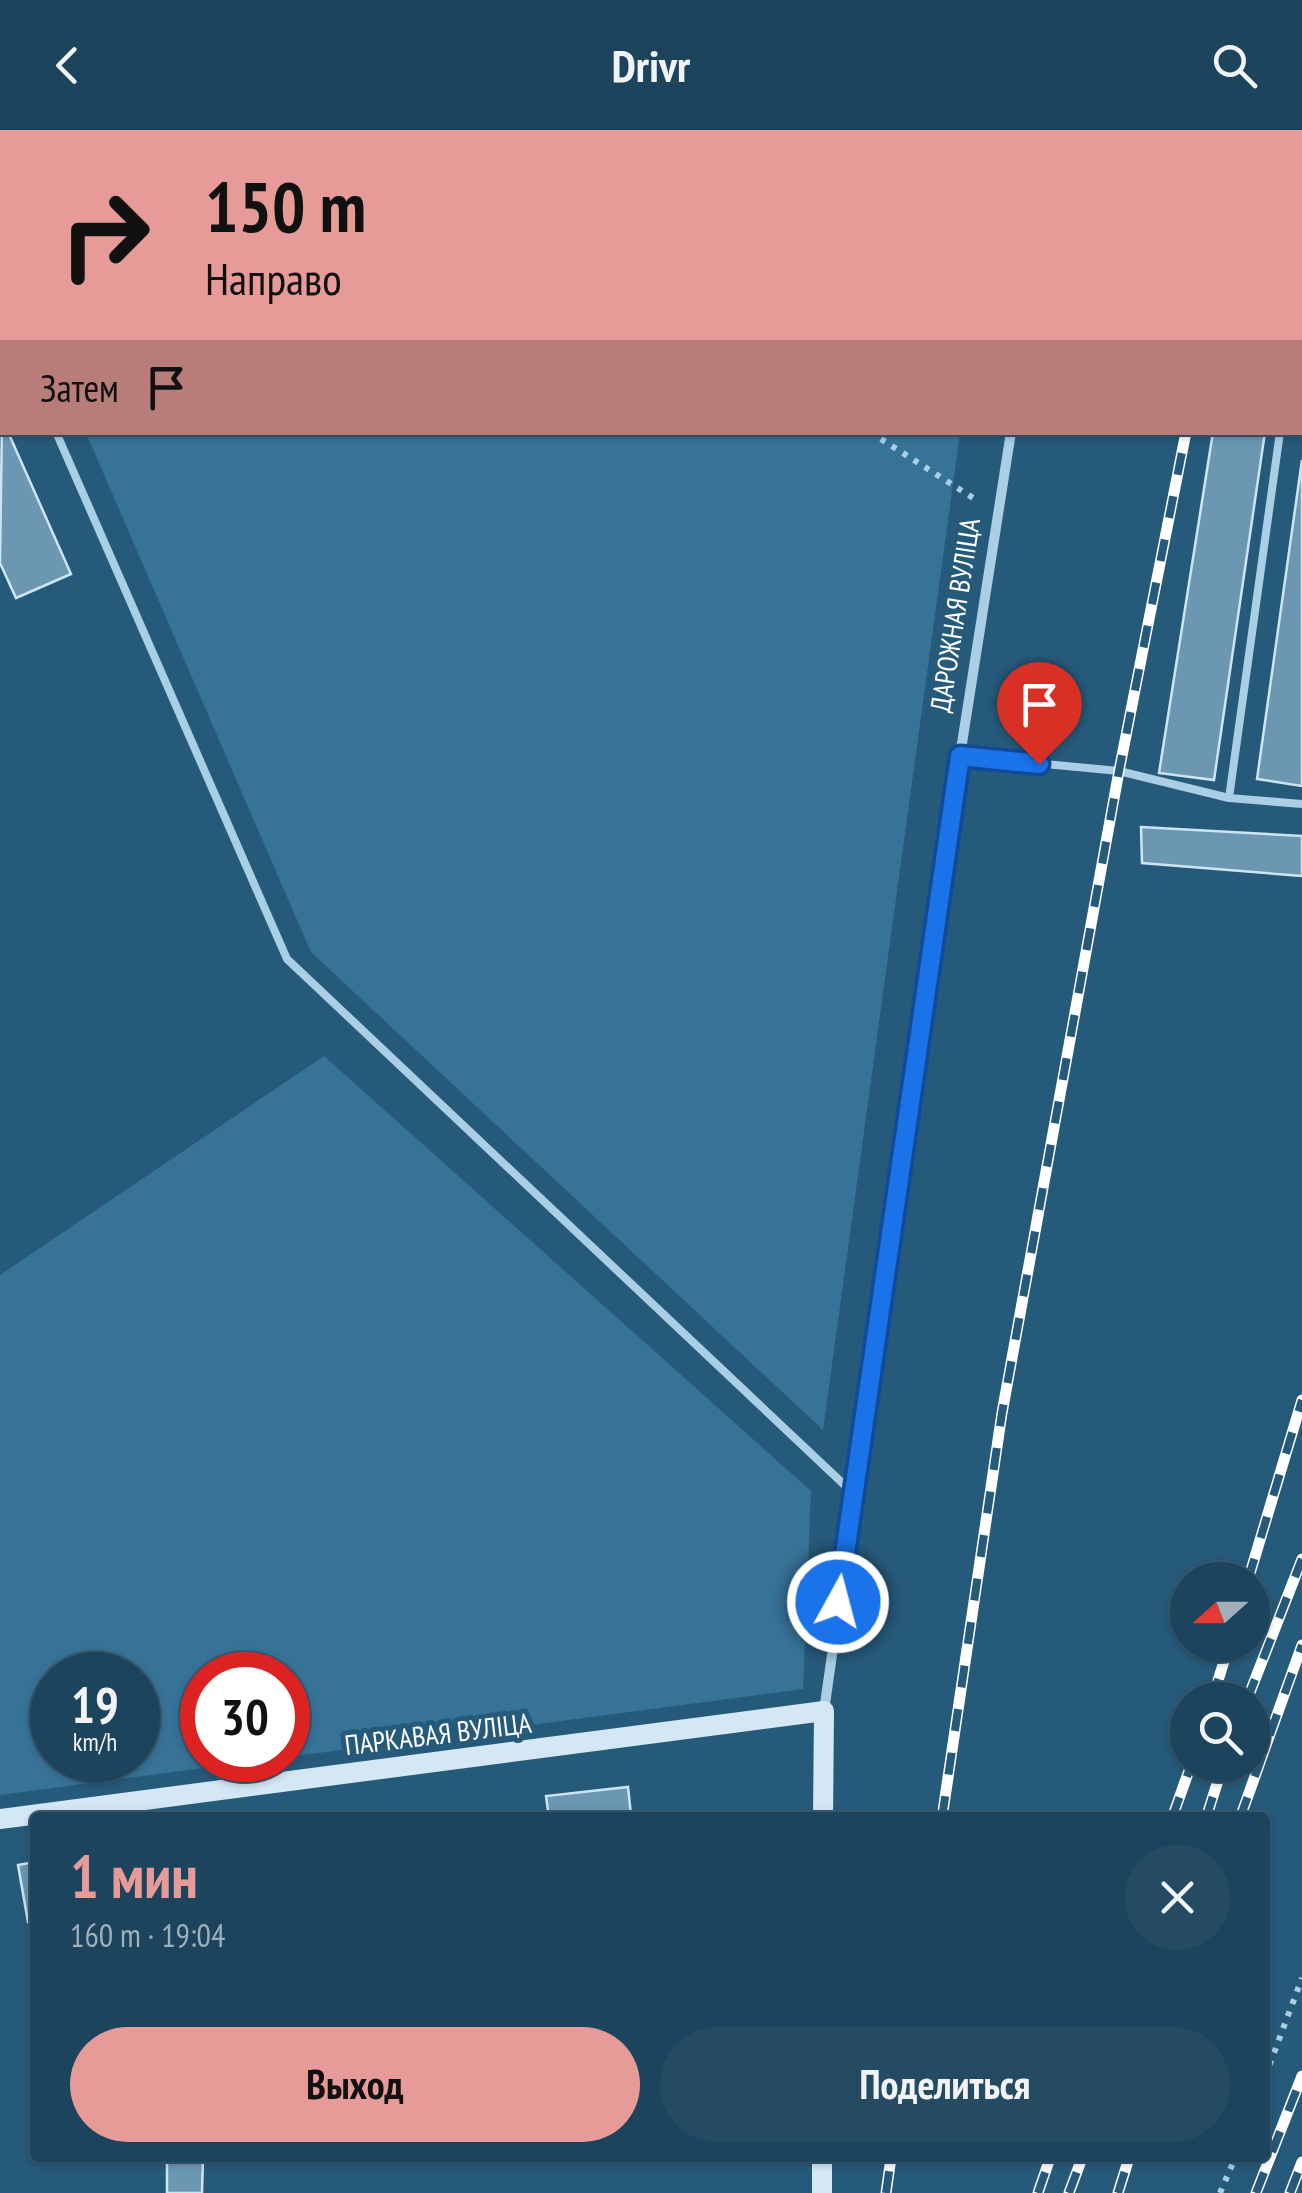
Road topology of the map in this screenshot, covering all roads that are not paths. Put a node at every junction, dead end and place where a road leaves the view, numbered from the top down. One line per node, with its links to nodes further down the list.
1 (57, 435): 7 (lane)
2 (1011, 435): 4 (street, ДАРОЖНАЯ ВУЛІЦА)
3 (1280, 435): 5 (lane)
4 (960, 756): 5 (lane); 7 (street, ДАРОЖНАЯ ВУЛІЦА)
5 (1229, 798): 6 (lane)
6 (1302, 804)
7 (852, 1493): 8 (street, ДАРОЖНАЯ ВУЛІЦА)
8 (824, 1711): 9 (street, ПАРКАВАЯ ВУЛІЦА); 10 (street, ДАРОЖНАЯ ВУЛІЦА)
9 (53, 1812)
10 (824, 1812)
11 (30, 1815): 12 (street, ПАРКАВАЯ ВУЛІЦА)
12 (0, 1819)
13 (822, 2162): 14 (street)
14 (822, 2193)

